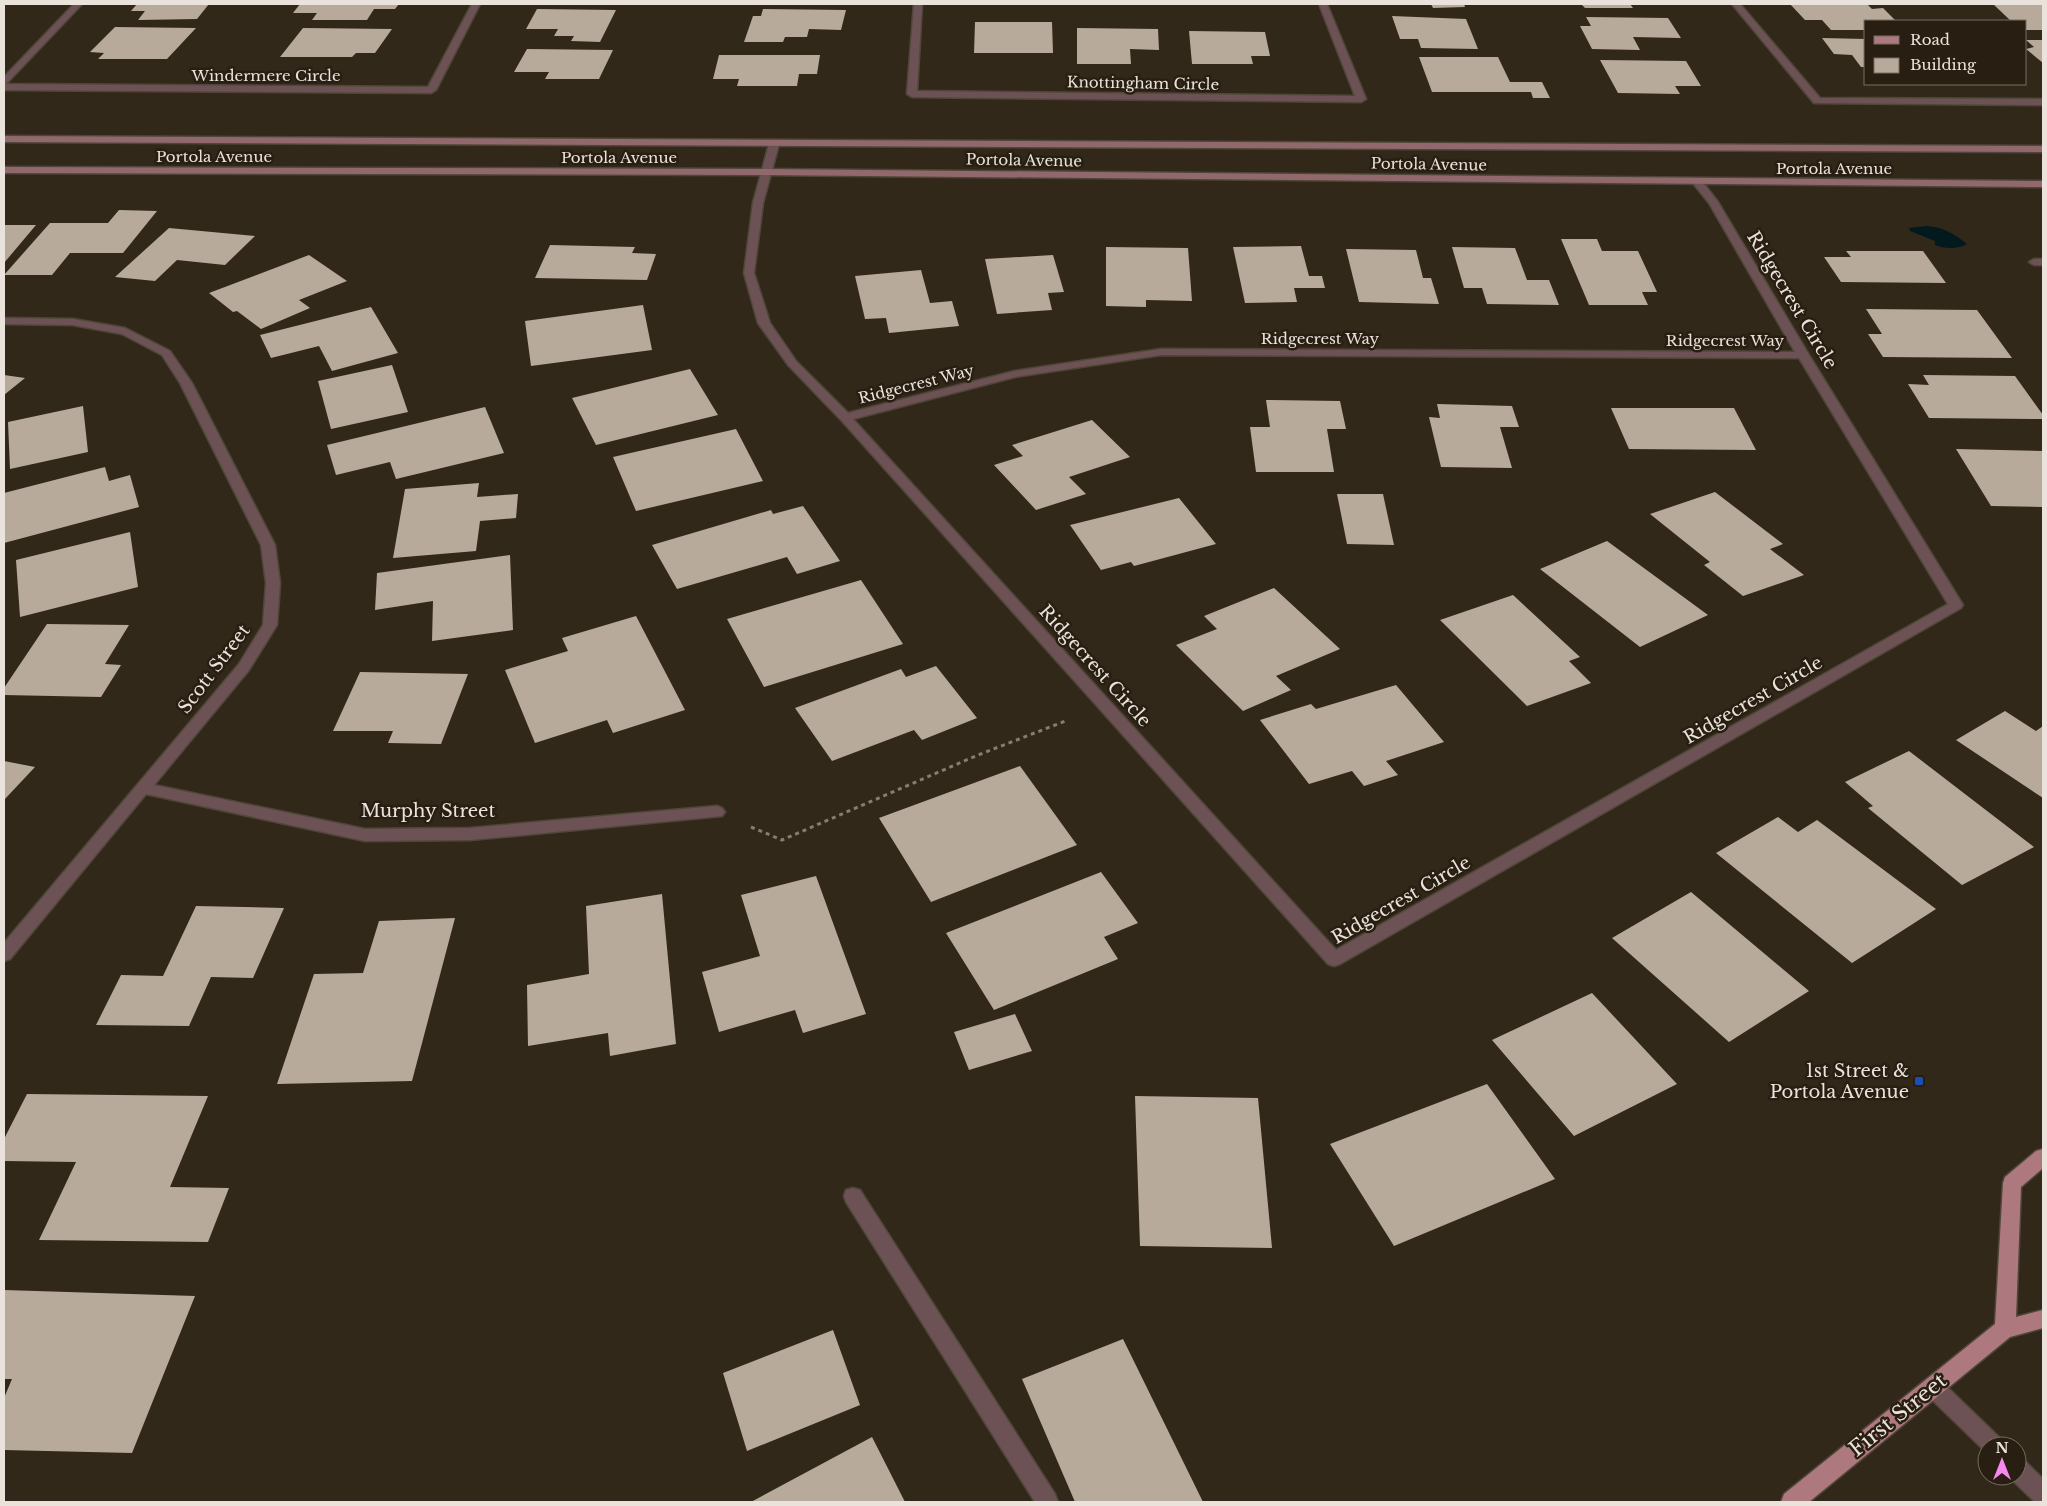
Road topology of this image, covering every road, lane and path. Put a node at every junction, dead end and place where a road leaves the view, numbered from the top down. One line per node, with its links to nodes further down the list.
1 (78, 4): 6 (street)
2 (476, 4): 7 (street, Windermere Circle)
3 (918, 4): 4 (street, Knottingham Circle)
4 (1323, 4)
5 (1736, 4): 8 (street)
6 (4, 82)
7 (4, 88)
8 (2043, 102)
9 (4, 139): 10 (main road, Portola Avenue)
10 (774, 144): 11 (main road, Portola Avenue); 13 (street, Ridgecrest Circle)
11 (2043, 149)
12 (4, 170): 13 (main road, Portola Avenue)
13 (765, 172): 14 (main road, Portola Avenue); 18 (street, Ridgecrest Circle)
14 (1697, 182): 15 (main road, Portola Avenue); 17 (street, Ridgecrest Circle)
15 (2043, 184)
16 (4, 321): 20 (street, Scott Street)
17 (1803, 355): 18 (street, Ridgecrest Way); 19 (street, Ridgecrest Circle)
18 (845, 417): 19 (street, Ridgecrest Circle)
19 (1106, 705): 21 (path)
20 (143, 788): 21 (street, Murphy Street); 22 (street, Scott Street)
21 (717, 812)
22 (4, 954)
23 (2043, 1157): 26 (main road)
24 (853, 1196): 31 (street)
25 (2043, 1320): 26 (main road, First Street)
26 (2005, 1329): 27 (main road, First Street)
27 (1933, 1387): 28 (street); 32 (main road, First Street)
28 (1984, 1436)
29 (2027, 1479): 30 (street)
30 (2043, 1494)
31 (1048, 1502)
32 (1792, 1502)

